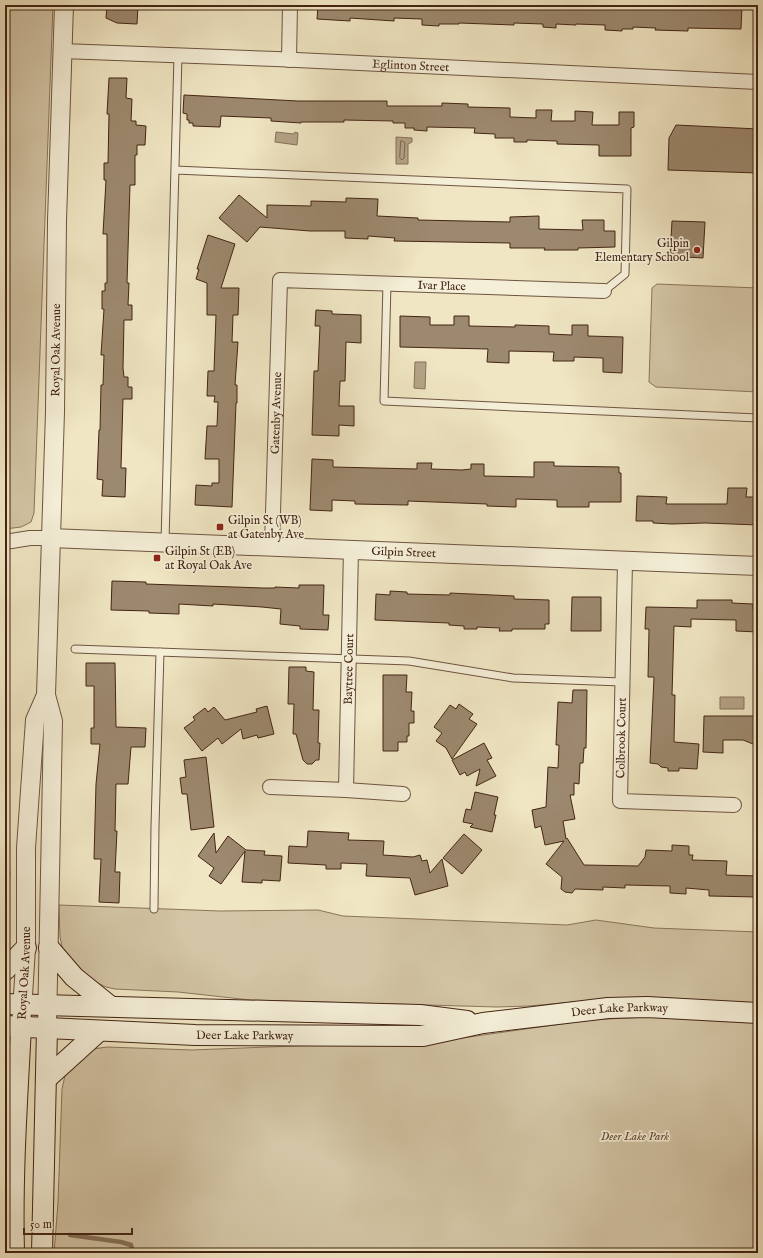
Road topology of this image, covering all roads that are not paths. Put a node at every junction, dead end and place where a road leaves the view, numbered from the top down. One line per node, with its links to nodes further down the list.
1 (64, 5): 3 (street, Royal Oak Avenue)
2 (290, 5): 5 (street)
3 (62, 51): 4 (street, Eglinton Street); 12 (street, Royal Oak Avenue)
4 (178, 55): 5 (street, Eglinton Street); 7 (lane)
5 (289, 60): 6 (street, Eglinton Street)
6 (758, 82)
7 (175, 170): 10 (lane); 14 (lane)
8 (280, 280): 9 (street, Ivar Place); 15 (street, Gatenby Avenue)
9 (387, 283): 10 (street, Ivar Place); 11 (lane)
10 (604, 291)
11 (758, 418)
12 (50, 538): 13 (street); 14 (street, Gilpin Street); 23 (street, Royal Oak Avenue)
13 (5, 542)
14 (165, 542): 15 (street, Gilpin Street)
15 (272, 546): 16 (street, Gilpin Street)
16 (351, 549): 17 (street, Gilpin Street); 21 (street, Baytree Court)
17 (625, 561): 18 (street, Gilpin Street); 22 (street, Colbrook Court)
18 (758, 566)
19 (75, 649): 20 (lane)
20 (160, 652): 21 (lane); 28 (lane)
21 (349, 658): 22 (lane); 25 (street, Baytree Court)
22 (622, 682): 27 (street, Colbrook Court)
23 (46, 695): 29 (street, Royal Oak Avenue); 30 (street, Royal Oak Avenue)
24 (270, 787): 25 (street)
25 (346, 790): 26 (street)
26 (403, 794)
27 (734, 805)
28 (154, 909)
29 (26, 948): 31 (main road); 32 (street, Royal Oak Avenue)
30 (49, 948): 33 (street, Royal Oak Avenue); 34 (main road)
31 (5, 970)
32 (14, 1004): 33 (main road, Deer Lake Parkway); 37 (street, Royal Oak Avenue)
33 (48, 1005): 34 (main road, Deer Lake Parkway); 38 (street, Royal Oak Avenue)
34 (110, 1006): 36 (main road, Deer Lake Parkway)
35 (758, 1013): 36 (main road, Deer Lake Parkway)
36 (483, 1023): 39 (main road, Deer Lake Parkway)
37 (13, 1026): 38 (main road, Deer Lake Parkway); 42 (main road, Royal Oak Avenue)
38 (47, 1028): 39 (main road, Deer Lake Parkway); 41 (main road, Royal Oak Avenue)
39 (99, 1031): 41 (main road)
40 (5, 1070): 42 (main road)
41 (46, 1079): 44 (main road, Royal Oak Avenue)
42 (17, 1094): 43 (main road, Royal Oak Avenue)
43 (14, 1253)
44 (42, 1253)

